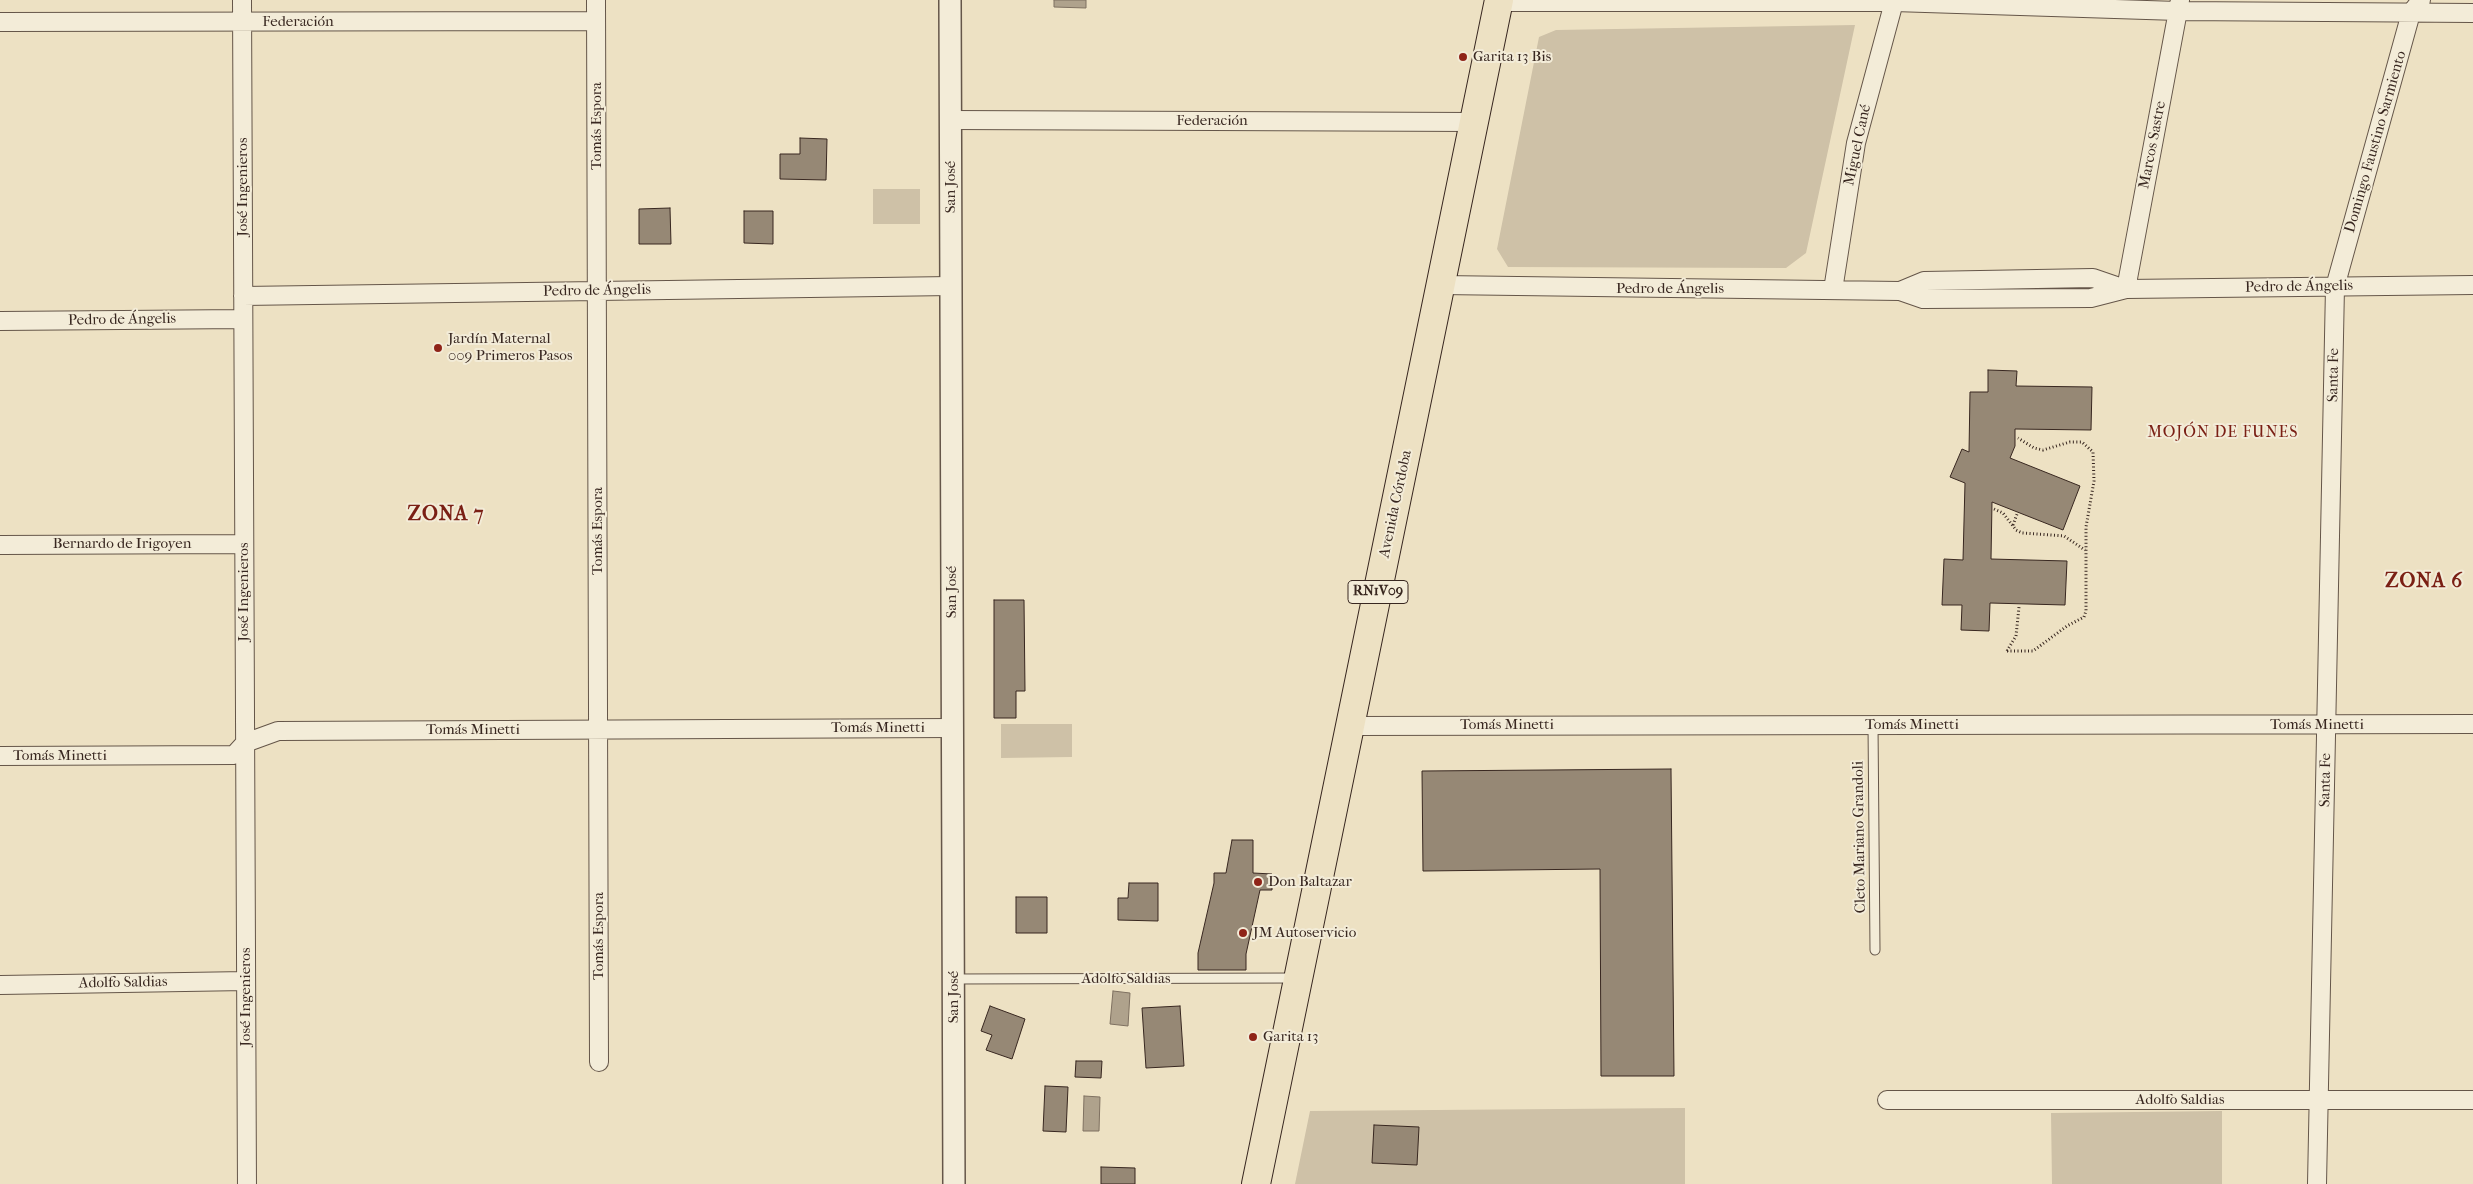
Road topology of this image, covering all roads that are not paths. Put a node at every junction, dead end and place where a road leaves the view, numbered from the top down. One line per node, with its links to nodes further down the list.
1 (242, 0): 11 (street, José Ingenieros)
2 (596, 0): 9 (street, Tomás Espora)
3 (950, 0): 12 (street, San José)
4 (1499, 1): 5 (street); 13 (main road, Avenida Córdoba / RN1V09)
5 (1894, 2): 6 (street); 19 (street, Miguel Cané)
6 (2179, 6): 7 (street); 18 (street, Marcos Sastre)
7 (2416, 6): 8 (street); 17 (street, Domingo Faustino Sarmiento)
8 (2473, 13)
9 (596, 21): 11 (street, Federación); 20 (street, Tomás Espora)
10 (0, 22): 11 (street, Federación)
11 (242, 22): 21 (street, José Ingenieros)
12 (951, 120): 13 (street, Federación); 16 (street, San José)
13 (1474, 122): 14 (main road, Avenida Córdoba / RN1V09)
14 (1441, 285): 19 (street, Pedro de Ángelis); 29 (main road, Avenida Córdoba / RN1V09)
15 (2473, 285): 17 (street, Pedro de Ángelis)
16 (951, 286): 20 (street, Pedro de Ángelis); 30 (street, San José)
17 (2335, 287): 18 (street, Pedro de Ángelis); 26 (street, Santa Fe)
18 (2126, 289): 19 (street, Pedro de Ángelis)
19 (1833, 290)
20 (598, 291): 21 (street, Pedro de Ángelis); 31 (street, Tomás Espora)
21 (244, 296): 22 (street, José Ingenieros)
22 (243, 319): 23 (street, Pedro de Ángelis); 24 (street, José Ingenieros)
23 (0, 321)
24 (244, 544): 25 (street, Bernardo de Irigoyen); 32 (street, José Ingenieros)
25 (0, 545)
26 (2327, 724): 27 (street, Tomás Minetti); 28 (street, Tomás Minetti); 41 (street, Santa Fe)
27 (2473, 724)
28 (1873, 725): 29 (street, Tomás Minetti); 34 (lane, Cleto Mariano Grandoli)
29 (1350, 726): 35 (main road, Avenida Córdoba / RN1V09)
30 (952, 728): 31 (street, Tomás Minetti); 36 (street, San José)
31 (598, 730): 32 (street, Tomás Minetti); 39 (street, Tomás Espora)
32 (245, 743): 33 (street, Tomás Minetti); 37 (street, José Ingenieros)
33 (0, 756)
34 (1875, 950)
35 (1298, 978): 36 (lane, Adolfo Saldias); 45 (main road, Avenida Córdoba / RN1V09)
36 (954, 979): 44 (street, San José)
37 (246, 981): 38 (street, Adolfo Saldias); 43 (street, José Ingenieros)
38 (0, 985)
39 (599, 1062)
40 (1887, 1100): 41 (street, Adolfo Saldias)
41 (2319, 1100): 42 (street, Adolfo Saldias); 46 (street, Santa Fe)
42 (2473, 1100)
43 (247, 1184)
44 (954, 1184)
45 (1256, 1184)
46 (2317, 1184)

